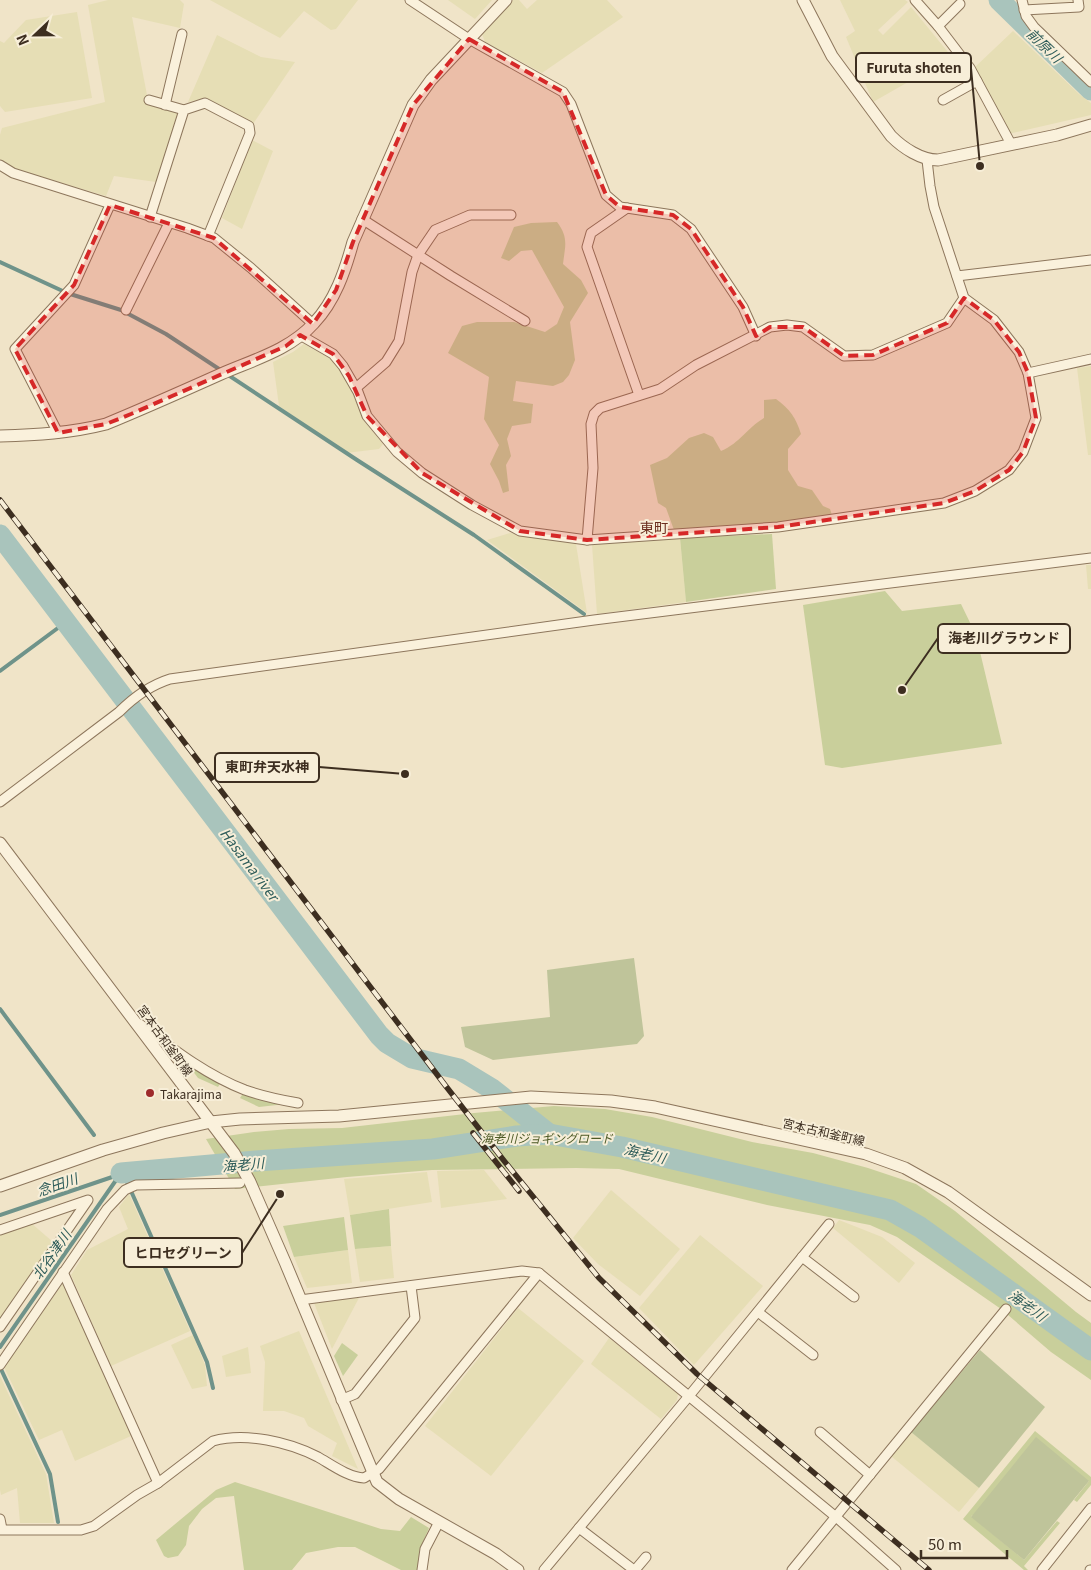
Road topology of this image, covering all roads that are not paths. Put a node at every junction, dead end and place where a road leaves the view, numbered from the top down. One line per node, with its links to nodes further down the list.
1 (410, 0): 11 (street)
2 (506, 0): 11 (street)
3 (803, 0): 20 (street)
4 (915, 0): 9 (street)
5 (1022, 0): 8 (street)
6 (1078, 0): 8 (street)
7 (960, 4): 9 (street)
8 (1024, 10): 13 (street)
9 (938, 26): 12 (street)
10 (182, 34): 16 (street)
11 (469, 40): 23 (street); 26 (street)
12 (977, 81): 15 (street); 19 (street)
13 (1091, 82)
14 (149, 100): 16 (street)
15 (943, 100)
16 (166, 105): 17 (street)
17 (184, 110): 25 (street); 28 (street)
18 (1091, 125): 19 (street)
19 (1011, 144): 20 (street)
20 (928, 160): 31 (street)
21 (0, 165): 22 (street)
22 (110, 204): 25 (street); 42 (street)
23 (627, 208): 37 (street); 41 (street)
24 (511, 215): 29 (street)
25 (150, 217): 27 (street)
26 (362, 218): 29 (street); 35 (street)
27 (169, 223): 28 (street); 33 (street)
28 (208, 236): 35 (street)
29 (418, 254): 34 (street); 40 (street)
30 (1091, 260): 31 (street)
31 (957, 276): 32 (street)
32 (964, 298): 37 (street); 39 (street)
33 (126, 310)
34 (525, 321)
35 (313, 324): 36 (street)
36 (300, 335): 40 (street); 42 (street)
37 (756, 336): 41 (street)
38 (1091, 359): 39 (street)
39 (1028, 373): 44 (street)
40 (356, 388): 44 (street)
41 (639, 395): 44 (street)
42 (58, 433): 43 (street)
43 (0, 436)
44 (587, 540)
45 (1091, 558): 46 (street)
46 (0, 802)
47 (0, 843): 48 (street, 宮本古和釜町線)
48 (135, 1020): 49 (street); 50 (street, 宮本古和釜町線)
49 (298, 1103)
50 (211, 1122): 51 (street, 宮本古和釜町線); 52 (street); 59 (street, 宮本古和釜町線)
51 (243, 1179): 56 (street); 61 (street, 宮本古和釜町線)
52 (0, 1186)
53 (829, 1224): 55 (street)
54 (0, 1230): 64 (street)
55 (802, 1256): 60 (street); 63 (street)
56 (63, 1272): 66 (street); 72 (street)
57 (539, 1273): 58 (street); 67 (street); 70 (street)
58 (411, 1286): 61 (street); 68 (street)
59 (1091, 1295)
60 (854, 1297)
61 (300, 1300): 68 (street, 宮本古和釜町線)
62 (1006, 1309): 71 (street)
63 (758, 1312): 65 (street); 67 (street)
64 (0, 1326)
65 (812, 1355)
66 (0, 1365)
67 (689, 1396): 74 (street); 77 (street)
68 (341, 1400): 70 (street, 宮本古和釜町線)
69 (820, 1432): 71 (street)
70 (372, 1474): 72 (street); 76 (street)
71 (870, 1475): 74 (street)
72 (158, 1483): 78 (street)
73 (1091, 1508): 86 (street)
74 (836, 1517): 84 (street); 85 (street)
75 (0, 1519): 78 (street)
76 (439, 1522): 80 (street); 81 (street)
77 (579, 1528): 82 (street); 83 (street)
78 (1, 1530)
79 (646, 1557): 83 (street)
80 (422, 1570)
81 (518, 1570)
82 (544, 1570)
83 (634, 1570)
84 (792, 1570)
85 (896, 1570)
86 (1042, 1570)

